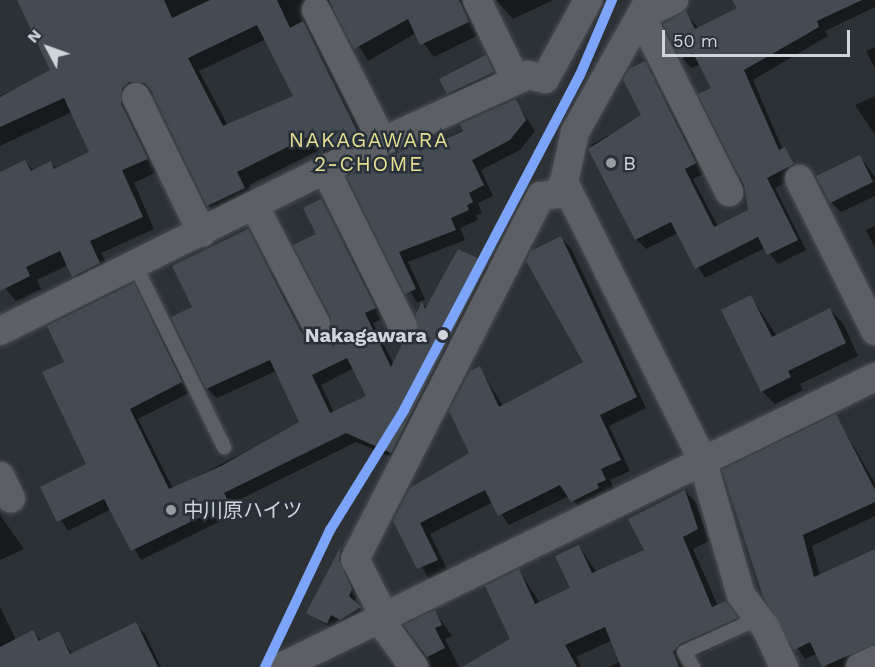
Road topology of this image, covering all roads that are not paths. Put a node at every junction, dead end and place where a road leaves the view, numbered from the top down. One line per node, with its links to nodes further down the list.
1 (477, 0): 6 (street)
2 (588, 0): 6 (street)
3 (674, 0): 4 (street)
4 (645, 8): 11 (street); 12 (street)
5 (315, 10): 8 (street)
6 (516, 80): 8 (street)
7 (136, 97): 14 (street)
8 (377, 144): 9 (street)
9 (325, 169): 13 (street); 17 (street)
10 (799, 179): 18 (street)
11 (564, 182): 22 (street); 23 (street)
12 (729, 192)
13 (255, 207): 14 (street); 16 (street)
14 (202, 233): 15 (street)
15 (135, 265): 19 (street); 21 (lane)
16 (316, 324)
17 (403, 326)
18 (875, 331)
19 (0, 332)
20 (875, 377): 22 (street)
21 (224, 447)
22 (702, 459): 23 (street); 24 (street)
23 (381, 618): 26 (street); 27 (street)
24 (759, 618): 28 (lane); 29 (street)
25 (875, 660): 30 (street)
26 (296, 664)
27 (414, 667)
28 (693, 667)
29 (784, 667)
30 (860, 667)

